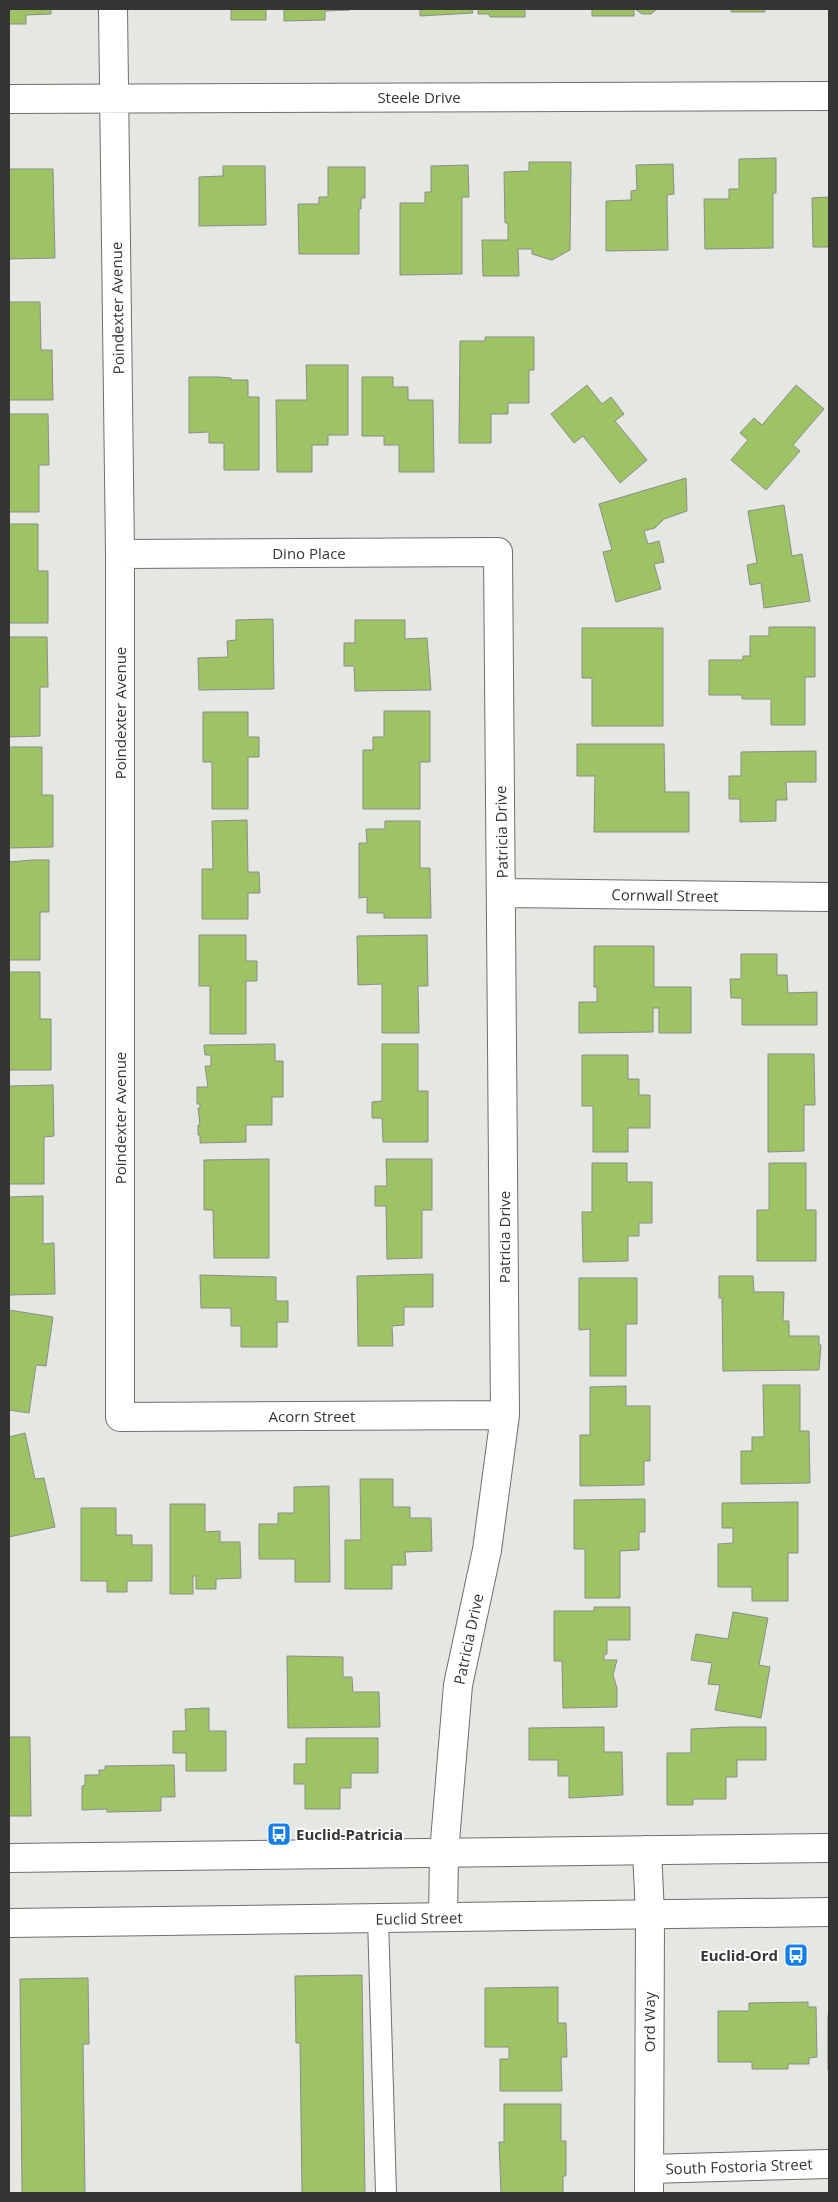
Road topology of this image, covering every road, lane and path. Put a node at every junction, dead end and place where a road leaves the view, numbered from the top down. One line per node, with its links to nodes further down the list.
1 (113, 9): 3 (street, Poindexter Avenue)
2 (829, 96): 3 (street, Steele Drive)
3 (114, 98): 4 (street, Steele Drive); 6 (street, Poindexter Avenue)
4 (9, 99)
5 (498, 552): 6 (street, Dino Place); 7 (street, Patricia Drive)
6 (120, 554): 10 (street, Poindexter Avenue)
7 (501, 893): 8 (street, Cornwall Street); 9 (street, Patricia Drive)
8 (829, 897)
9 (505, 1415): 10 (street, Acorn Street); 13 (street, Patricia Drive)
10 (120, 1417)
11 (829, 1848): 12 (street)
12 (647, 1850): 13 (street); 16 (street, Ord Way)
13 (444, 1853): 14 (street); 17 (street, Patricia Drive)
14 (9, 1858)
15 (829, 1912): 16 (street, Euclid Street)
16 (650, 1914): 17 (street, Euclid Street); 21 (street, Ord Way)
17 (443, 1917): 18 (street, Euclid Street)
18 (378, 1918): 19 (street, Euclid Street); 22 (lane)
19 (9, 1923)
20 (829, 2164): 21 (street, South Fostoria Street)
21 (649, 2181)
22 (386, 2193)

